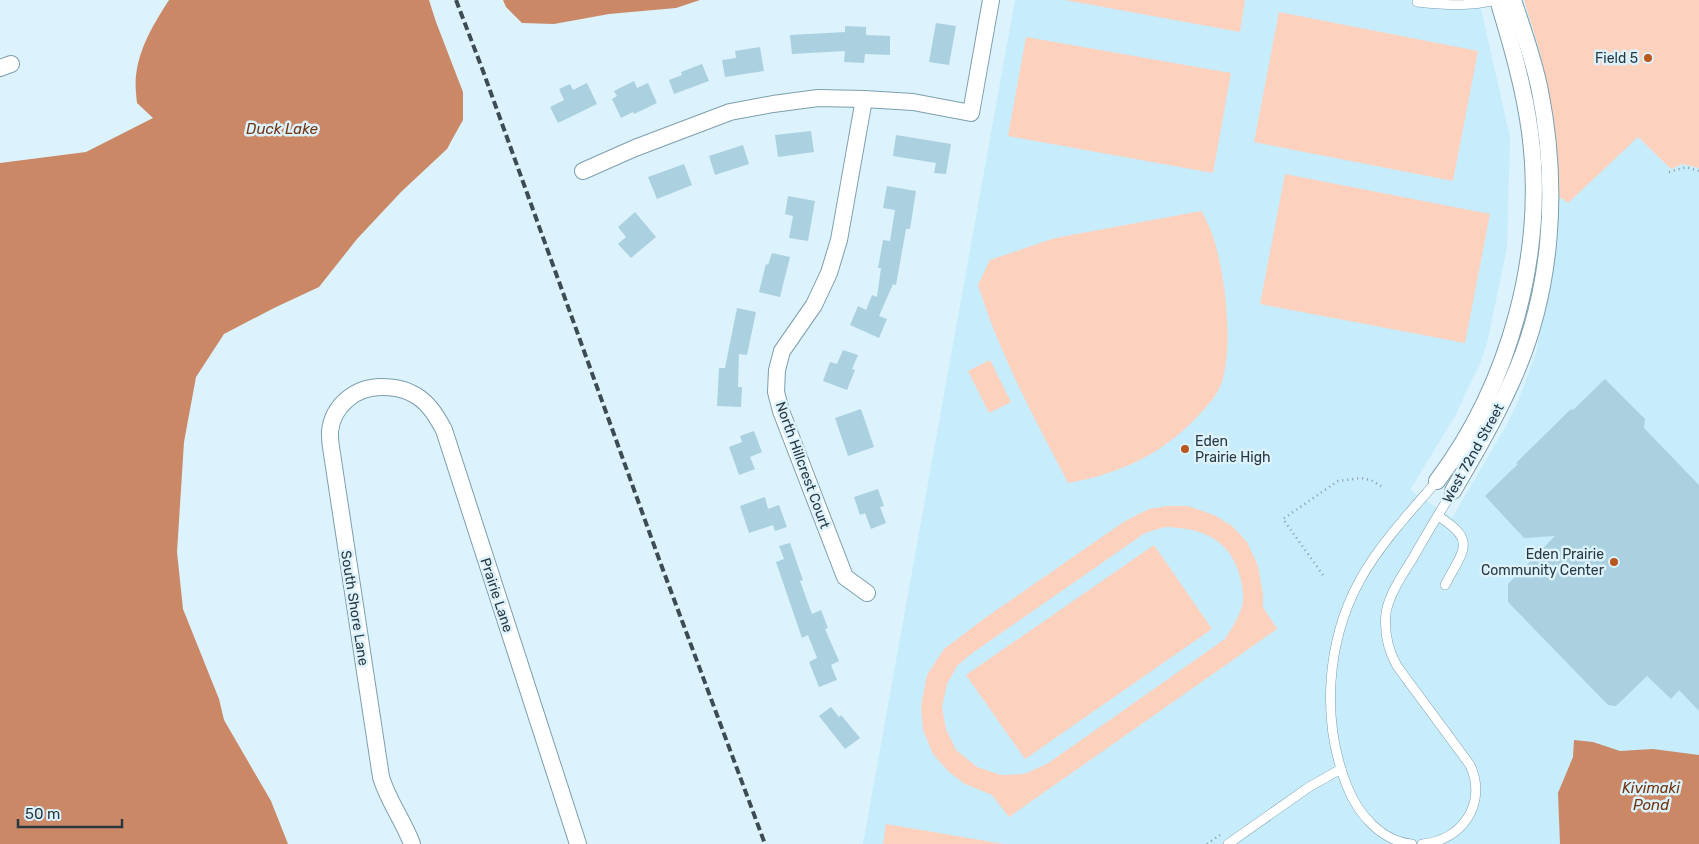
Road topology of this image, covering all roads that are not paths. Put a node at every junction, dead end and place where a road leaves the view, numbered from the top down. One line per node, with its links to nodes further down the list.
1 (991, 0): 5 (street)
2 (1497, 0): 4 (lane); 8 (street, West 72nd Street)
3 (1513, 0): 9 (street, West 72nd Street)
4 (1417, 2)
5 (864, 99): 6 (street); 12 (street, North Hillcrest Court)
6 (584, 171)
7 (374, 387): 14 (street, South Shore Lane); 15 (street, Prairie Lane)
8 (1437, 481): 13 (lane, West 72nd Street)
9 (1453, 491): 10 (lane, West 72nd Street)
10 (1438, 516): 11 (lane); 18 (lane, West 72nd Street)
11 (1445, 585)
12 (867, 593)
13 (1341, 769): 16 (lane); 17 (lane, West 72nd Street)
14 (412, 844)
15 (578, 844)
16 (1228, 844)
17 (1412, 844)
18 (1422, 844)

